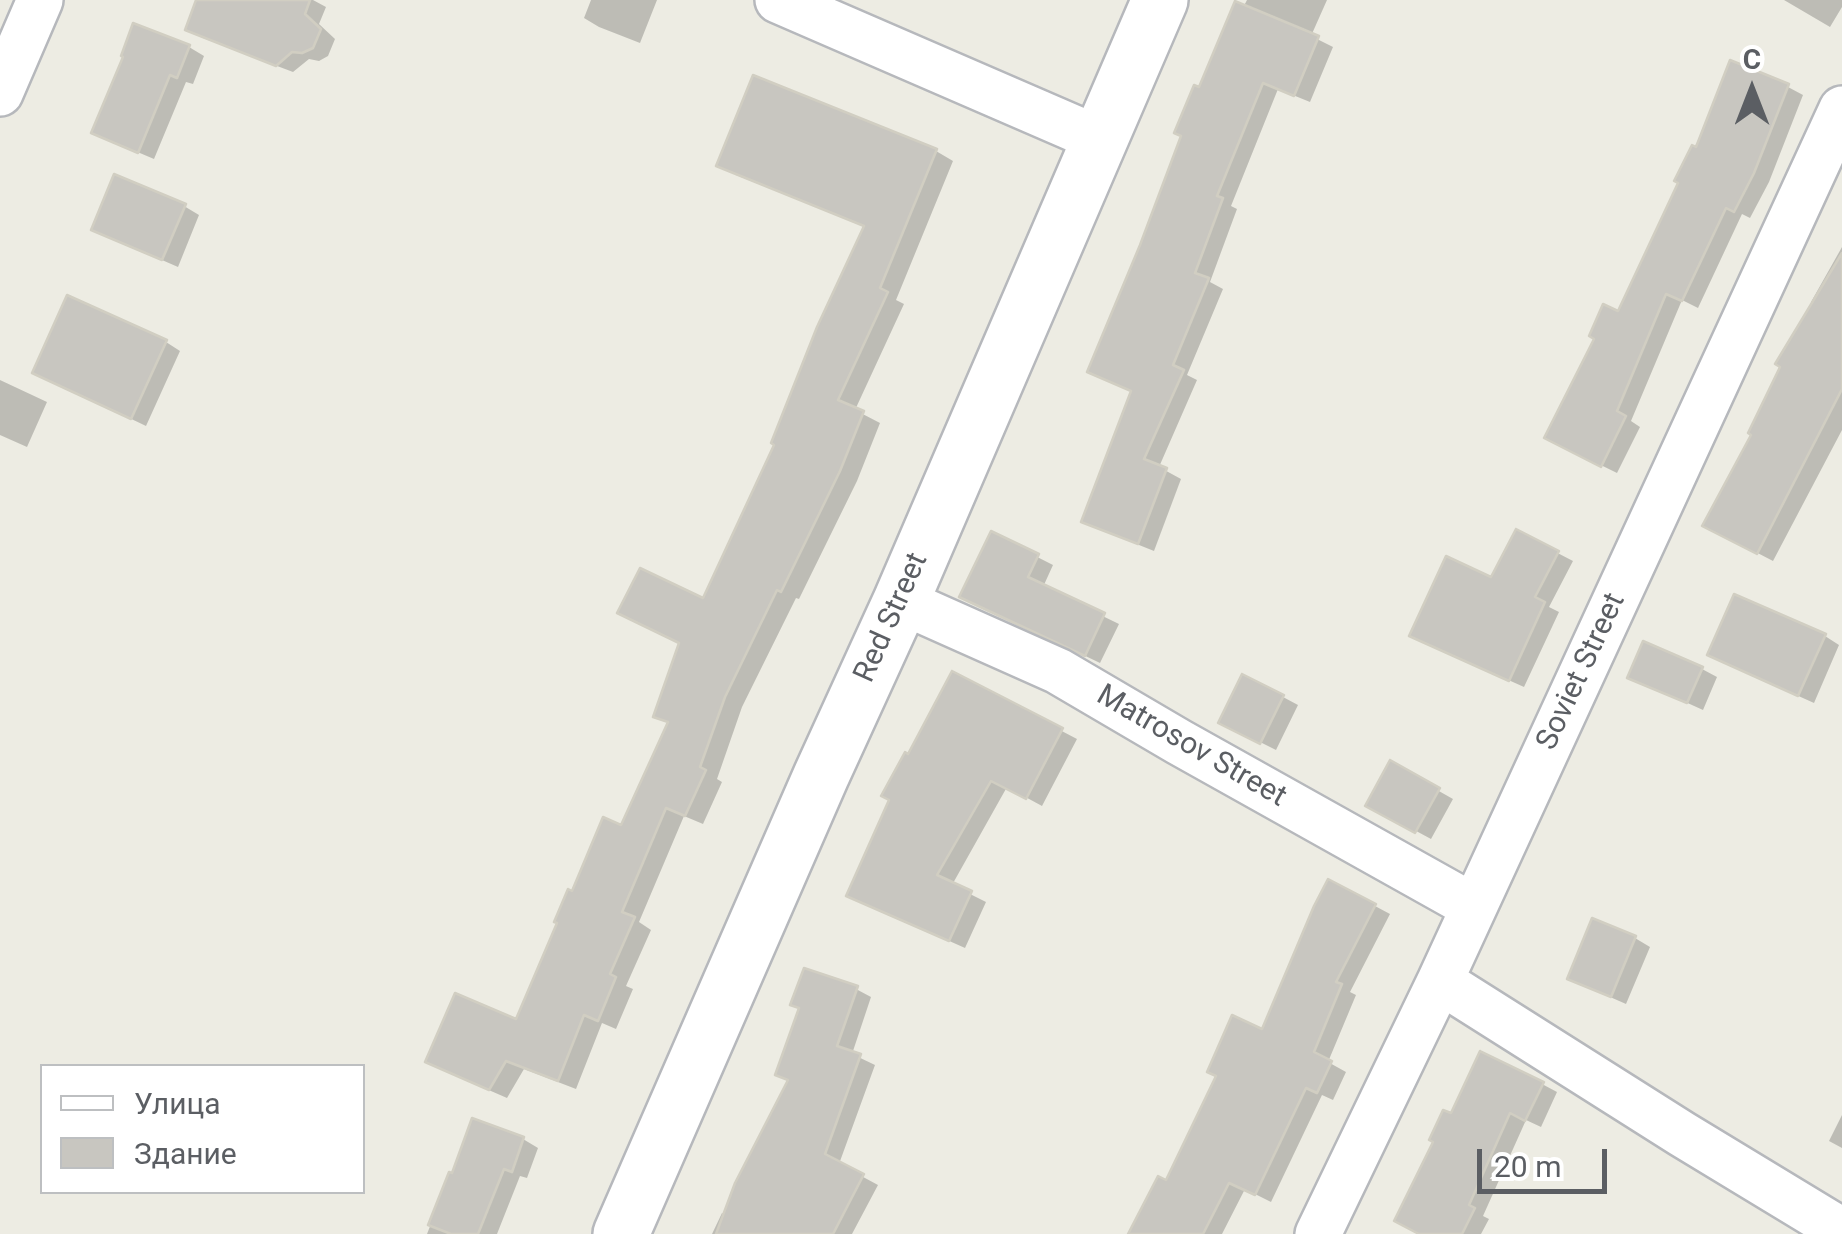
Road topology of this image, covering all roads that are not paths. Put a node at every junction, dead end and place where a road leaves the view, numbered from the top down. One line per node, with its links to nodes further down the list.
1 (40, 0): 4 (street)
2 (778, 0): 6 (street)
3 (1160, 0): 6 (street, Red Street)
4 (0, 93)
5 (1842, 109): 8 (street, Soviet Street)
6 (1101, 140): 7 (street, Red Street)
7 (900, 601): 8 (street, Matrosov Street); 11 (street, Red Street)
8 (1474, 907): 9 (street, Soviet Street)
9 (1440, 981): 10 (street); 12 (street, Soviet Street)
10 (1842, 1232)
11 (621, 1234)
12 (1318, 1234)

